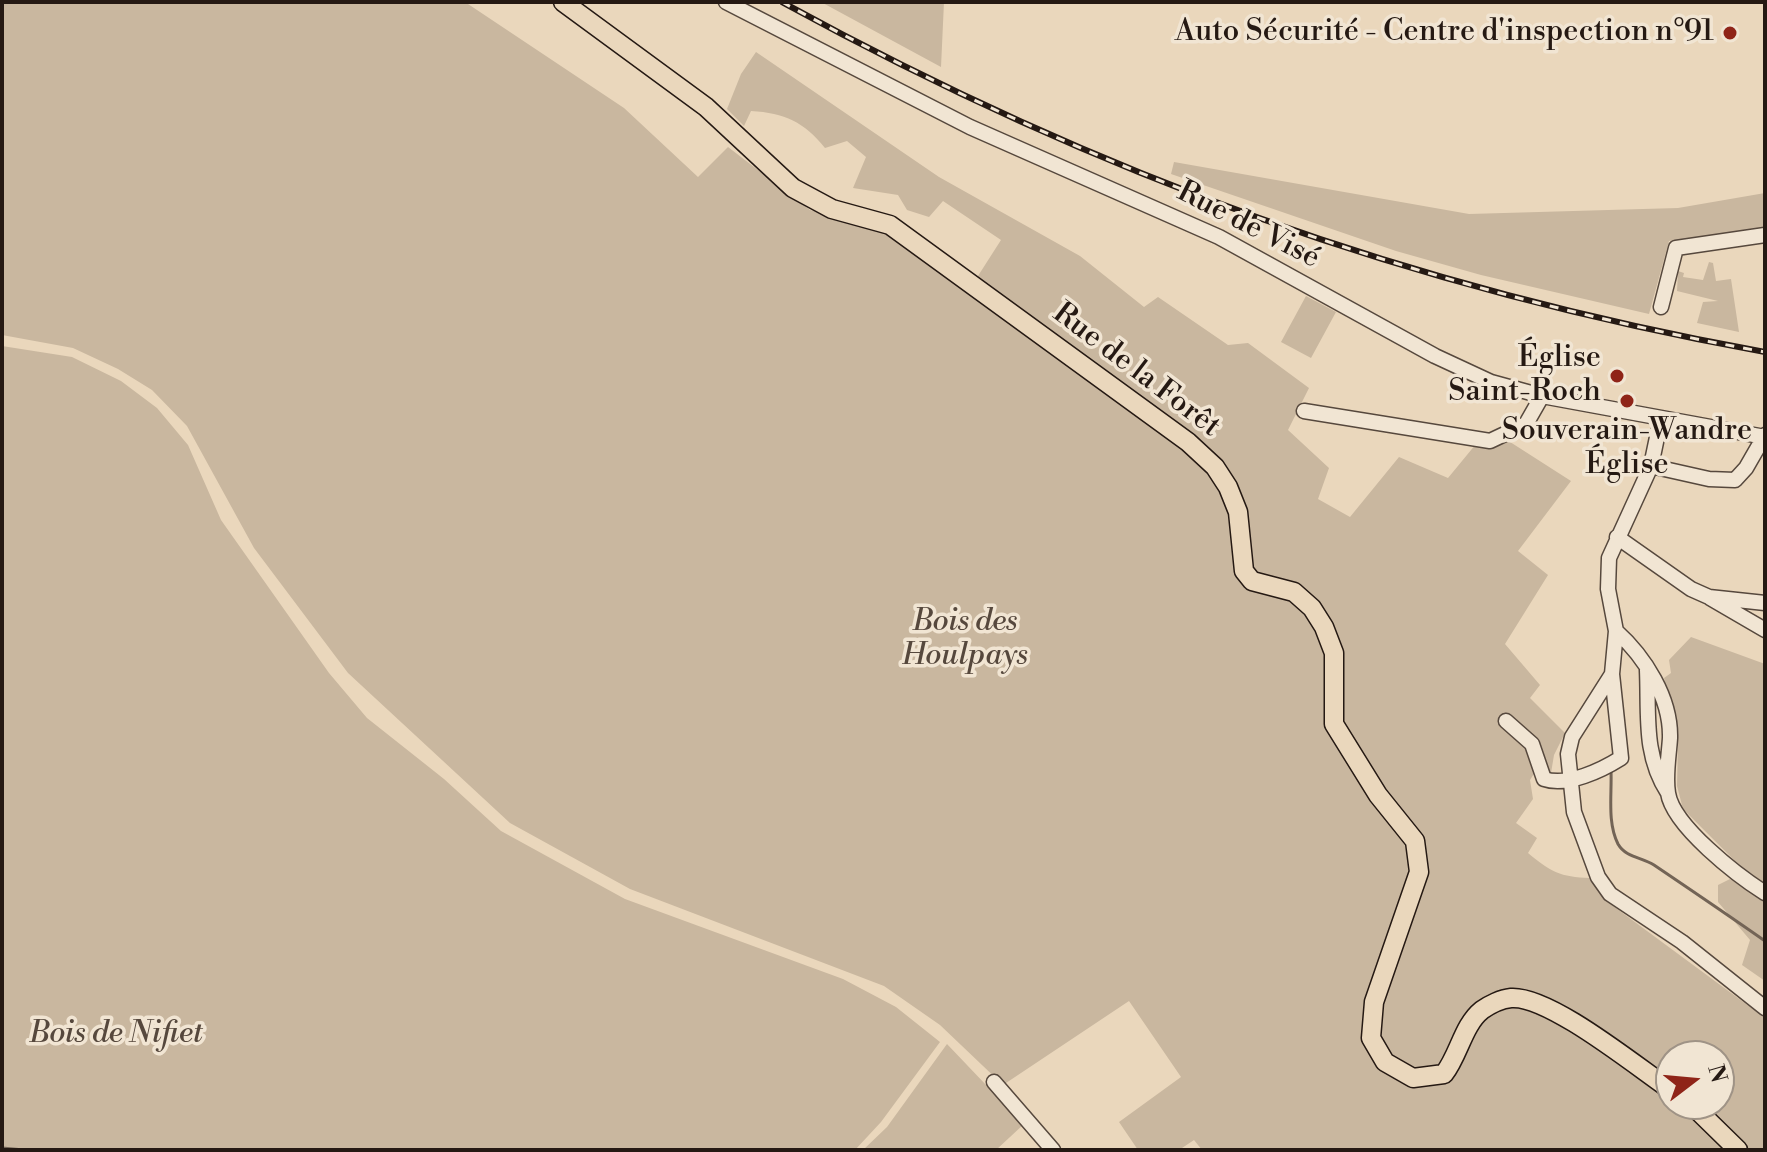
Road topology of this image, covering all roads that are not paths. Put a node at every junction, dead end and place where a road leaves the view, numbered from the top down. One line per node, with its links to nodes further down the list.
1 (563, 2): 22 (main road, Rue de la Forêt)
2 (726, 2): 5 (street, Rue de Visé)
3 (1765, 235): 4 (street)
4 (1661, 307)
5 (1542, 396): 6 (street); 7 (street, Rue de Visé)
6 (1304, 411)
7 (1661, 418): 8 (street, Rue de Visé); 9 (street)
8 (1765, 436): 9 (street)
9 (1651, 466): 10 (street)
10 (1617, 537): 11 (street); 14 (street)
11 (1709, 597): 12 (street); 13 (street)
12 (1765, 603)
13 (1765, 630)
14 (1616, 631): 15 (street); 16 (street)
15 (1647, 670): 19 (street); 19 (street)
16 (1612, 674): 18 (street); 18 (street)
17 (1506, 721): 18 (street)
18 (1570, 779): 21 (street)
19 (1668, 794): 20 (street)
20 (1765, 893)
21 (1765, 1008)
22 (1655, 1079)
23 (994, 1082): 25 (street)
24 (1707, 1120): 26 (main road)
25 (1053, 1150)
26 (1738, 1150)

